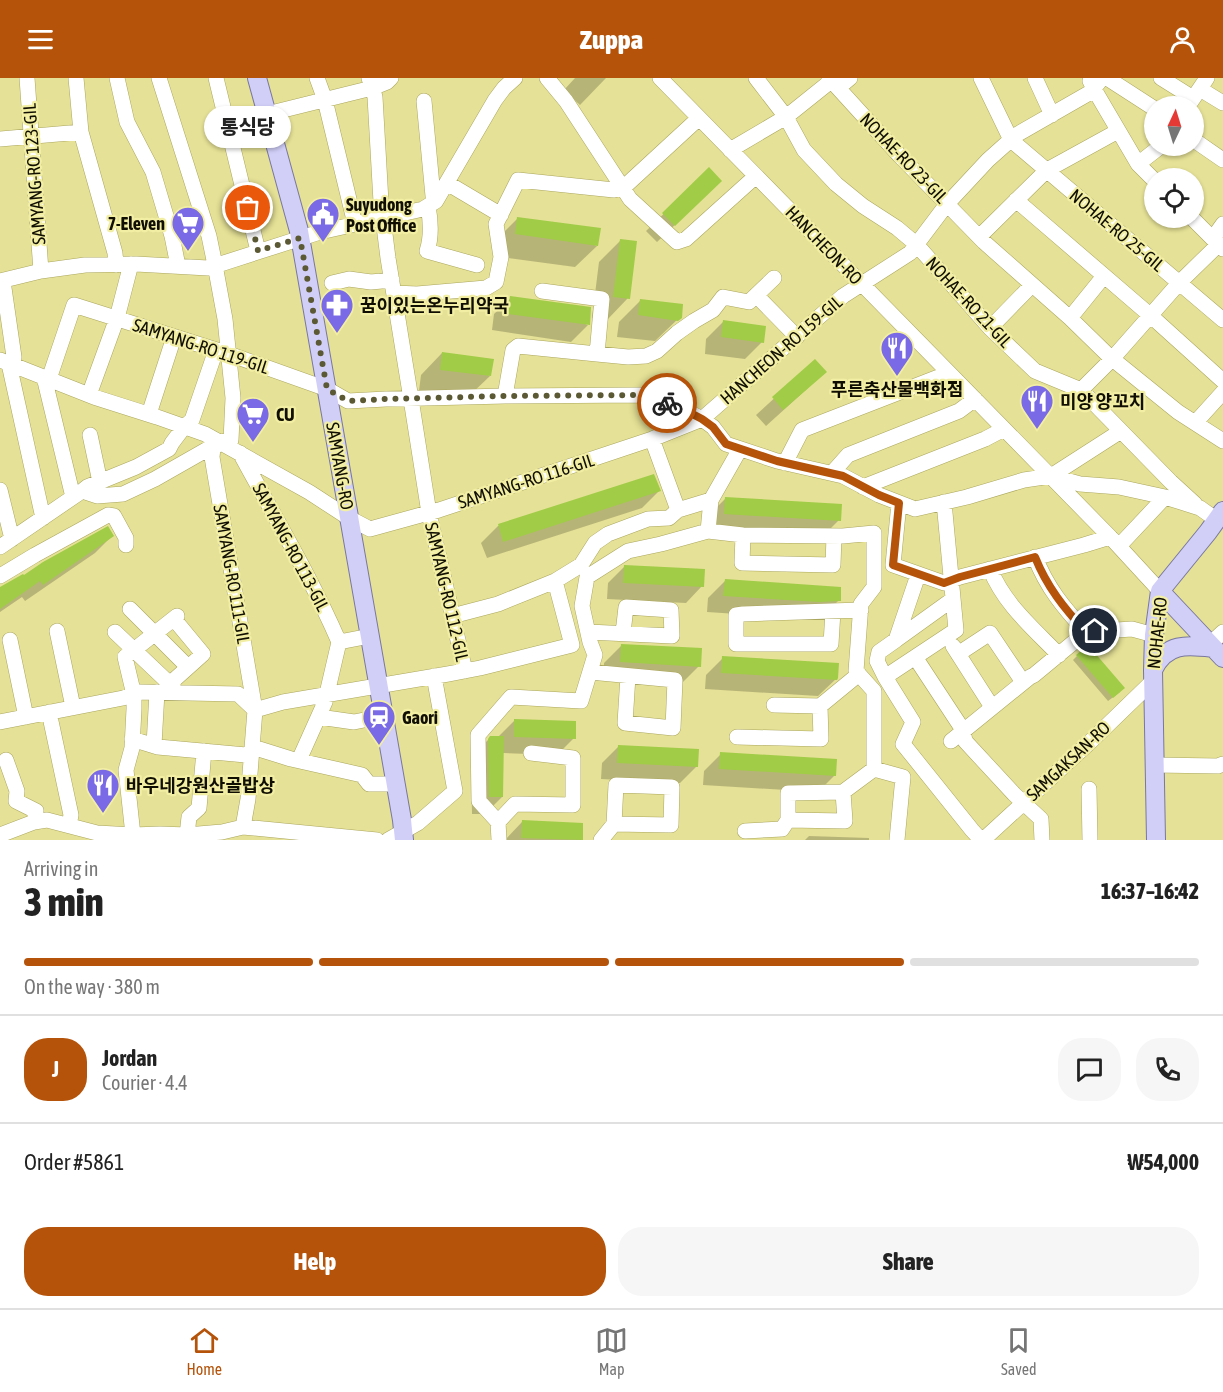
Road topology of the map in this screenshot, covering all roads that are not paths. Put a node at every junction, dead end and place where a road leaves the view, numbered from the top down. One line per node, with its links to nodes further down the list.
1 (27, 78): 31 (street, SAMYANG-RO 123-GIL)
2 (76, 78): 30 (street)
3 (117, 78): 60 (street)
4 (159, 78): 58 (street)
5 (216, 78): 56 (street)
6 (257, 78): 25 (main road, SAMYANG-RO)
7 (317, 78): 21 (street)
8 (391, 78): 19 (street)
9 (515, 78): 42 (street)
10 (548, 78): 43 (street)
11 (660, 78): 28 (street, HANCHEON-RO)
12 (756, 78): 27 (street, NOHAE-RO 21-GIL)
13 (850, 78): 18 (street)
14 (981, 78): 33 (street)
15 (1035, 78): 26 (street)
16 (1161, 78): 20 (street)
17 (1098, 81): 24 (street); 26 (street, HANCHEON-RO 159-GIL); 29 (street)
18 (833, 82): 27 (street); 46 (street, NOHAE-RO 23-GIL)
19 (370, 83): 21 (street); 48 (street, SAMYANG-RO 112-GIL)
20 (1197, 93): 23 (street)
21 (325, 99): 25 (street); 49 (street)
22 (424, 101): 45 (street)
23 (1223, 103)
24 (1144, 104)
25 (267, 114): 53 (main road, SAMYANG-RO)
26 (1052, 115): 33 (street, HANCHEON-RO 159-GIL)
27 (786, 117): 35 (street); 54 (street, NOHAE-RO 21-GIL)
28 (699, 118): 35 (street, HANCHEON-RO); 43 (street)
29 (1118, 131): 38 (street); 39 (street)
30 (81, 132): 31 (street); 57 (street)
31 (31, 136): 32 (street); 61 (street, SAMYANG-RO 123-GIL)
32 (0, 139)
33 (1011, 140): 39 (street, NOHAE-RO 25-GIL); 46 (street, HANCHEON-RO 159-GIL)
34 (1204, 147): 37 (street)
35 (730, 150): 41 (street, HANCHEON-RO)
36 (1148, 156): 38 (street)
37 (1223, 160)
38 (1138, 164): 40 (street)
39 (1047, 170): 44 (street); 66 (street, NOHAE-RO 25-GIL)
40 (1144, 170)
41 (756, 176): 43 (street); 67 (street, HANCHEON-RO)
42 (447, 183): 45 (street); 47 (street)
43 (623, 188): 47 (street)
44 (1016, 200): 52 (street); 62 (street)
45 (432, 204): 48 (street, SAMYANG-RO 123-GIL); 59 (street)
46 (947, 204): 52 (street, NOHAE-RO 23-GIL); 54 (street, HANCHEON-RO 159-GIL)
47 (501, 214): 69 (street)
48 (383, 217): 49 (street, SAMYANG-RO 123-GIL); 69 (street, SAMYANG-RO 112-GIL)
49 (355, 224): 53 (street, SAMYANG-RO 123-GIL)
50 (1223, 224): 55 (street)
51 (1202, 228): 55 (street)
52 (979, 237): 68 (street, NOHAE-RO 23-GIL)
53 (300, 238): 56 (street, SAMYANG-RO 123-GIL); 86 (main road, SAMYANG-RO)
54 (916, 244): 67 (street, HANCHEON-RO 159-GIL); 76 (street, NOHAE-RO 21-GIL)
55 (1218, 244): 66 (street)
56 (258, 251): 58 (street, SAMYANG-RO 123-GIL)
57 (124, 264): 60 (street, SAMYANG-RO 123-GIL); 61 (street, SAMYANG-RO 123-GIL); 73 (street)
58 (215, 264): 60 (street, SAMYANG-RO 123-GIL); 79 (street)
59 (477, 265)
60 (178, 266)
61 (41, 270): 64 (street, SAMYANG-RO 123-GIL)
62 (1104, 276): 72 (street); 74 (street)
63 (774, 278): 71 (street)
64 (0, 282): 82 (street, SAMYANG-RO 123-GIL)
65 (332, 283): 69 (street)
66 (1179, 283): 72 (street); 75 (street, NOHAE-RO 25-GIL)
67 (862, 284): 78 (street, HANCHEON-RO 159-GIL); 83 (street, HANCHEON-RO)
68 (1032, 285): 74 (street, NOHAE-RO 23-GIL); 76 (street)
69 (393, 287): 91 (street, SAMYANG-RO 112-GIL)
70 (542, 291): 80 (street)
71 (756, 295): 78 (street); 80 (street)
72 (1151, 316): 81 (street); 85 (street)
73 (117, 318): 77 (street, SAMYANG-RO 119-GIL); 84 (street, SAMYANG-RO 119-GIL); 89 (street)
74 (1070, 318): 81 (street, NOHAE-RO 23-GIL)
75 (1223, 320)
76 (990, 328): 87 (street, NOHAE-RO 21-GIL)
77 (174, 337): 79 (street, SAMYANG-RO 119-GIL); 93 (street)
78 (797, 337): 94 (street, HANCHEON-RO 159-GIL)
79 (222, 352): 86 (street, SAMYANG-RO 119-GIL); 96 (street); 102 (street)
80 (597, 354): 90 (street)
81 (1112, 359): 87 (street); 95 (street, NOHAE-RO 23-GIL)
82 (7, 363): 84 (street, SAMYANG-RO 116-GIL); 120 (street, SAMYANG-RO 123-GIL)
83 (949, 372): 92 (street, HANCHEON-RO); 105 (street)
84 (46, 378): 89 (street, SAMYANG-RO 116-GIL); 111 (street)
85 (1223, 381)
86 (327, 389): 91 (street, SAMYANG-RO 119-GIL); 121 (main road, SAMYANG-RO)
87 (1081, 390): 98 (street, NOHAE-RO 21-GIL)
88 (1223, 392): 95 (street)
89 (89, 395): 93 (street, SAMYANG-RO 116-GIL)
90 (505, 396): 91 (street, SAMYANG-RO 119-GIL); 94 (street, SAMYANG-RO 119-GIL)
91 (411, 399): 118 (street, SAMYANG-RO 112-GIL)
92 (975, 399): 97 (street, HANCHEON-RO); 106 (street)
93 (149, 414): 96 (street, SAMYANG-RO 116-GIL)
94 (702, 419): 100 (street, SAMYANG-RO 116-GIL); 103 (street, SAMYANG-RO 119-GIL)
95 (1195, 423): 101 (street, NOHAE-RO 23-GIL)
96 (184, 427): 102 (street, SAMYANG-RO 116-GIL); 108 (street)
97 (1004, 429): 107 (street, HANCHEON-RO); 109 (street)
98 (1121, 431): 107 (street); 116 (street, NOHAE-RO 21-GIL)
99 (90, 435): 108 (street)
100 (652, 439): 117 (street); 118 (street, SAMYANG-RO 116-GIL)
101 (1223, 441)
102 (220, 442): 104 (street, SAMYANG-RO 116-GIL); 111 (street); 174 (street, SAMYANG-RO 111-GIL)
103 (740, 449): 105 (street, SAMYANG-RO 119-GIL); 113 (street)
104 (240, 453): 121 (street, SAMYANG-RO 116-GIL); 151 (street, SAMYANG-RO 113-GIL)
105 (785, 463): 106 (street, SAMYANG-RO 119-GIL)
106 (832, 473): 109 (street, SAMYANG-RO 119-GIL)
107 (1051, 476): 112 (street, NOHAE-RO); 114 (street, SAMYANG-RO 119-GIL); 125 (street, HANCHEON-RO)
108 (100, 482): 111 (street)
109 (864, 487): 115 (street, SAMYANG-RO 119-GIL)
110 (0, 490): 126 (street)
111 (77, 494): 120 (street)
112 (1165, 497): 116 (street, NOHAE-RO); 125 (street)
113 (711, 500): 117 (street); 122 (street)
114 (944, 502): 115 (street, SAMYANG-RO 119-GIL); 133 (street)
115 (899, 503): 130 (street)
116 (1200, 508): 119 (street, NOHAE-RO)
117 (678, 510): 132 (street)
118 (429, 513): 121 (street, SAMYANG-RO 116-GIL); 139 (street, SAMYANG-RO 112-GIL)
119 (1220, 515): 134 (main road, NOHAE-RO)
120 (44, 518): 126 (street)
121 (350, 518): 146 (main road, SAMYANG-RO)
122 (708, 531): 123 (street); 142 (street)
123 (743, 535): 124 (street); 124 (street)
124 (834, 536): 137 (street)
125 (1115, 542): 128 (street); 134 (street, HANCHEON-RO)
126 (6, 543)
127 (126, 545): 131 (street)
128 (1035, 557): 129 (street); 143 (street)
129 (990, 569): 133 (street); 155 (street)
130 (918, 575): 133 (street); 150 (street)
131 (0, 576)
132 (555, 581): 139 (street); 158 (street, SAMYANG-RO 112-GIL)
133 (952, 581): 135 (street)
134 (1160, 591): 148 (main road, NOHAE-RO); 152 (main road, HANCHEON-RO)
135 (954, 599): 147 (street); 150 (street)
136 (130, 609): 144 (street)
137 (861, 610): 138 (street); 160 (street)
138 (833, 611): 138 (street)
139 (452, 616): 158 (street, SAMYANG-RO 112-GIL)
140 (57, 631): 172 (street)
141 (115, 632): 153 (street)
142 (588, 632): 145 (street); 159 (street)
143 (1086, 632): 148 (street); 155 (street)
144 (155, 633): 153 (street); 157 (street); 157 (street)
145 (623, 633)
146 (370, 636): 151 (street); 166 (main road, SAMYANG-RO)
147 (947, 636): 154 (street); 156 (street)
148 (1154, 636): 163 (main road, NOHAE-RO)
149 (10, 640): 177 (street)
150 (896, 640): 164 (street)
151 (339, 642): 168 (street)
152 (1217, 645): 163 (main road)
153 (134, 649): 167 (street); 169 (street)
154 (958, 654): 165 (street); 173 (street)
155 (1059, 655): 165 (street)
156 (915, 657): 164 (street); 180 (street)
157 (188, 667): 167 (street)
158 (465, 670): 161 (street, SAMYANG-RO 112-GIL)
159 (590, 672): 162 (street); 199 (street)
160 (859, 674): 171 (street); 192 (street)
161 (434, 676): 166 (street, SAMYANG-RO 112-GIL); 209 (street, SAMYANG-RO)
162 (628, 676): 162 (street)
163 (1153, 676): 190 (main road, NOHAE-RO); 196 (street, SAMGAKSAN-RO)
164 (885, 677): 215 (street)
165 (1023, 682): 173 (street)
166 (379, 685): 168 (street); 176 (main road, SAMYANG-RO)
167 (167, 690): 169 (street); 174 (street); 184 (street)
168 (326, 694): 174 (street); 178 (street)
169 (134, 695): 172 (street); 182 (street)
170 (774, 705): 171 (street)
171 (820, 706): 181 (street)
172 (73, 707): 175 (street)
173 (992, 707): 180 (street)
174 (255, 710): 186 (street, SAMYANG-RO 111-GIL)
175 (49, 712): 177 (street); 201 (street)
176 (384, 716): 178 (street); 193 (main road, SAMYANG-RO)
177 (26, 717): 179 (street)
178 (319, 717): 189 (street)
179 (0, 722)
180 (963, 730): 183 (street); 196 (street)
181 (737, 737)
182 (132, 739): 184 (street); 205 (street)
183 (951, 741)
184 (154, 746): 185 (street)
185 (204, 751): 186 (street); 206 (street)
186 (252, 751): 189 (street); 202 (street, SAMYANG-RO 111-GIL)
187 (531, 753): 199 (street)
188 (6, 760): 198 (street)
189 (299, 760): 193 (street)
190 (1155, 765): 191 (street); 218 (main road, NOHAE-RO)
191 (1223, 765)
192 (874, 769): 195 (street); 214 (street)
193 (396, 784): 209 (main road, SAMYANG-RO)
194 (1089, 789): 217 (street)
195 (843, 792): 197 (street); 197 (street)
196 (1024, 803): 215 (street, SAMGAKSAN-RO); 216 (street)
197 (788, 820): 203 (street); 213 (street)
198 (34, 822): 201 (street); 204 (street)
199 (498, 822): 211 (street)
200 (614, 824): 200 (street); 212 (street)
201 (69, 825): 207 (street)
202 (243, 826): 206 (street); 210 (street)
203 (744, 831)
204 (0, 835)
205 (134, 835): 207 (street); 208 (street)
206 (187, 835): 208 (street)
207 (97, 836)
208 (160, 837)
209 (399, 837)
210 (377, 840)
211 (499, 840)
212 (601, 840)
213 (790, 840)
214 (897, 840)
215 (982, 840)
216 (1042, 840)
217 (1090, 840)
218 (1156, 840)

